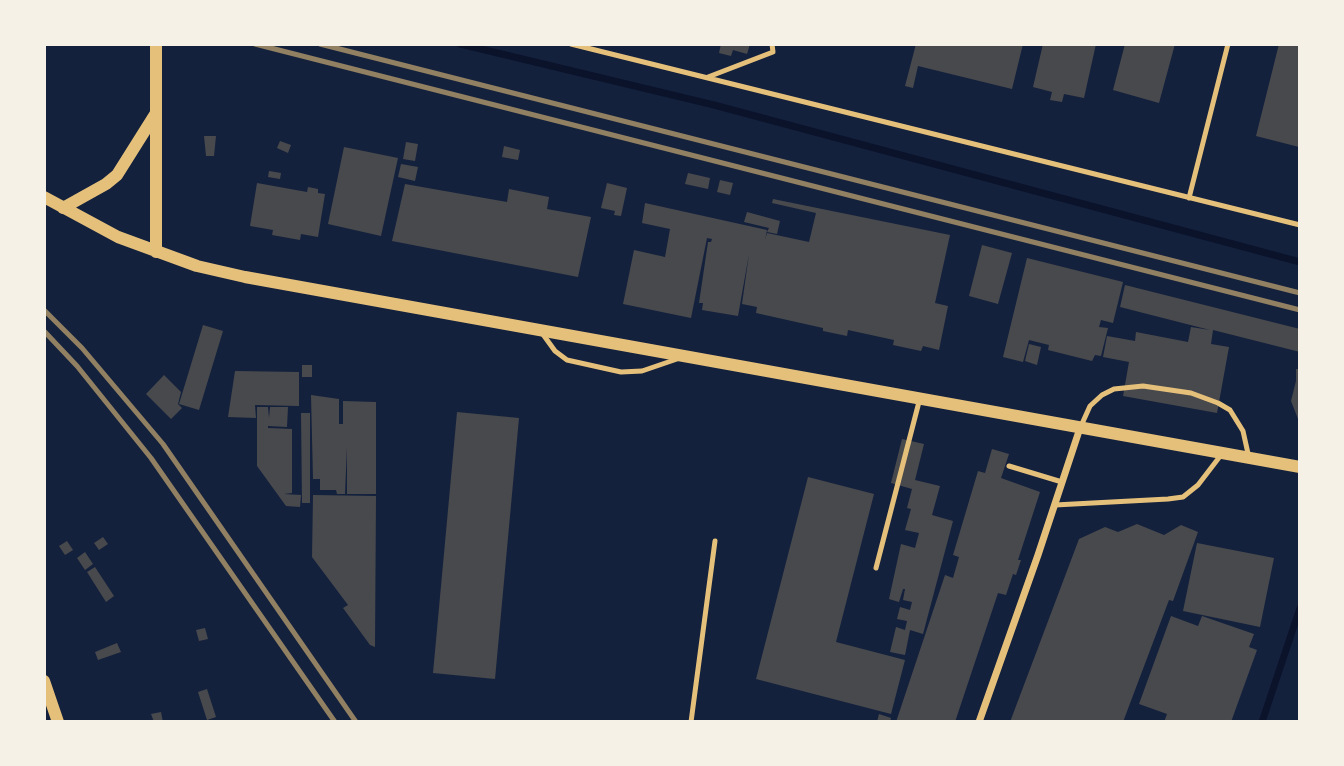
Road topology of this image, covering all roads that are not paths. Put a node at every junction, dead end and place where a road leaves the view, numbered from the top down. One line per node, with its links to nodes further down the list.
1 (156, 44): 6 (street)
2 (571, 44): 5 (lane)
3 (772, 44): 5 (lane)
4 (1228, 44): 8 (lane)
5 (708, 77): 8 (lane)
6 (156, 112): 9 (street); 11 (street)
7 (44, 197): 9 (street)
8 (1189, 198): 10 (lane)
9 (63, 208): 11 (street)
10 (1300, 225)
11 (156, 252): 12 (street)
12 (541, 331): 13 (street); 13 (lane)
13 (683, 357): 14 (street)
14 (920, 398): 15 (street); 23 (lane)
15 (1080, 428): 16 (street); 17 (lane); 20 (street)
16 (1222, 453): 17 (street); 21 (lane)
17 (1249, 458): 19 (street)
18 (1009, 467): 20 (lane)
19 (1300, 467)
20 (1062, 482): 21 (street)
21 (1055, 505): 27 (street)
22 (715, 541): 26 (lane)
23 (876, 568)
24 (44, 681): 25 (street)
25 (58, 722)
26 (691, 722)
27 (979, 722)

